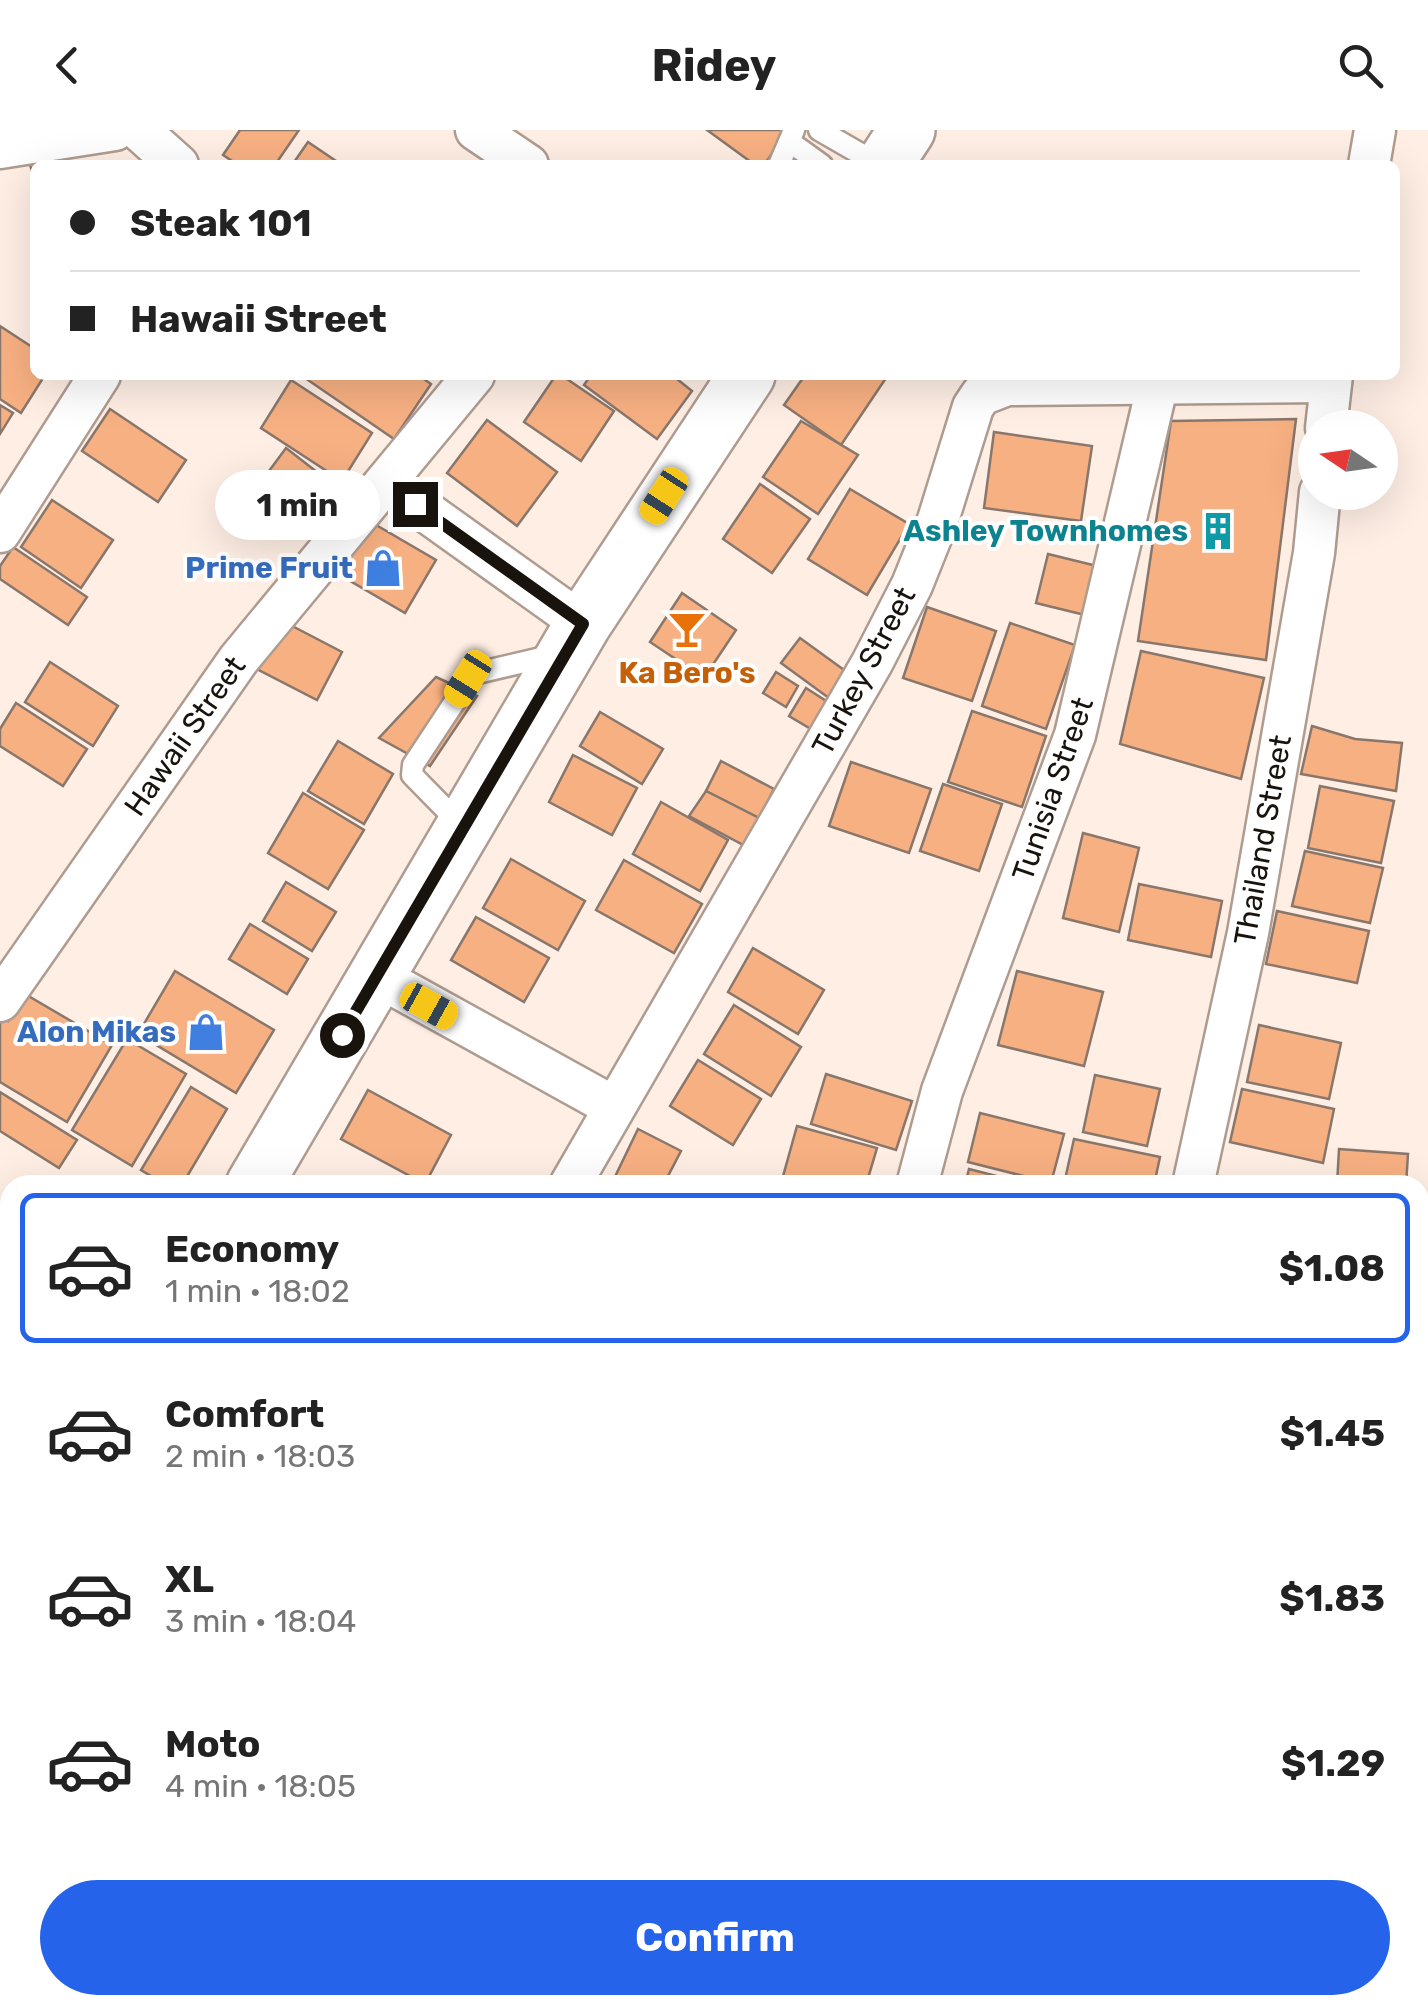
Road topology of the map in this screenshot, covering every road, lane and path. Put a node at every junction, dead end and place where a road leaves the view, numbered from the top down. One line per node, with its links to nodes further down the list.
1 (115, 130): 7 (street)
2 (139, 130): 9 (street)
3 (476, 130): 10 (street)
4 (819, 130): 8 (lane)
5 (1375, 130): 13 (street)
6 (796, 139): 11 (lane); 12 (lane)
7 (0, 148)
8 (890, 150)
9 (172, 160)
10 (521, 160)
11 (782, 160)
12 (817, 160)
13 (1370, 160)
14 (97, 380): 23 (street)
15 (470, 380): 21 (street, Hawaii Street)
16 (743, 380): 24 (main road)
17 (1288, 380): 19 (street, Turkey Street)
18 (1331, 380): 20 (street)
19 (1158, 383): 28 (street, Turkey Street); 31 (street, Tunisia Street)
20 (1328, 410)
21 (386, 483): 24 (street); 27 (street, Hawaii Street)
22 (1318, 510): 32 (street, Thailand Street)
23 (0, 532)
24 (574, 638): 25 (main road); 25 (lane)
25 (463, 828): 26 (main road)
26 (377, 976): 28 (street); 29 (main road)
27 (0, 1001)
28 (614, 1108): 30 (street, Turkey Street)
29 (260, 1175)
30 (576, 1175)
31 (919, 1175)
32 (1195, 1175)

